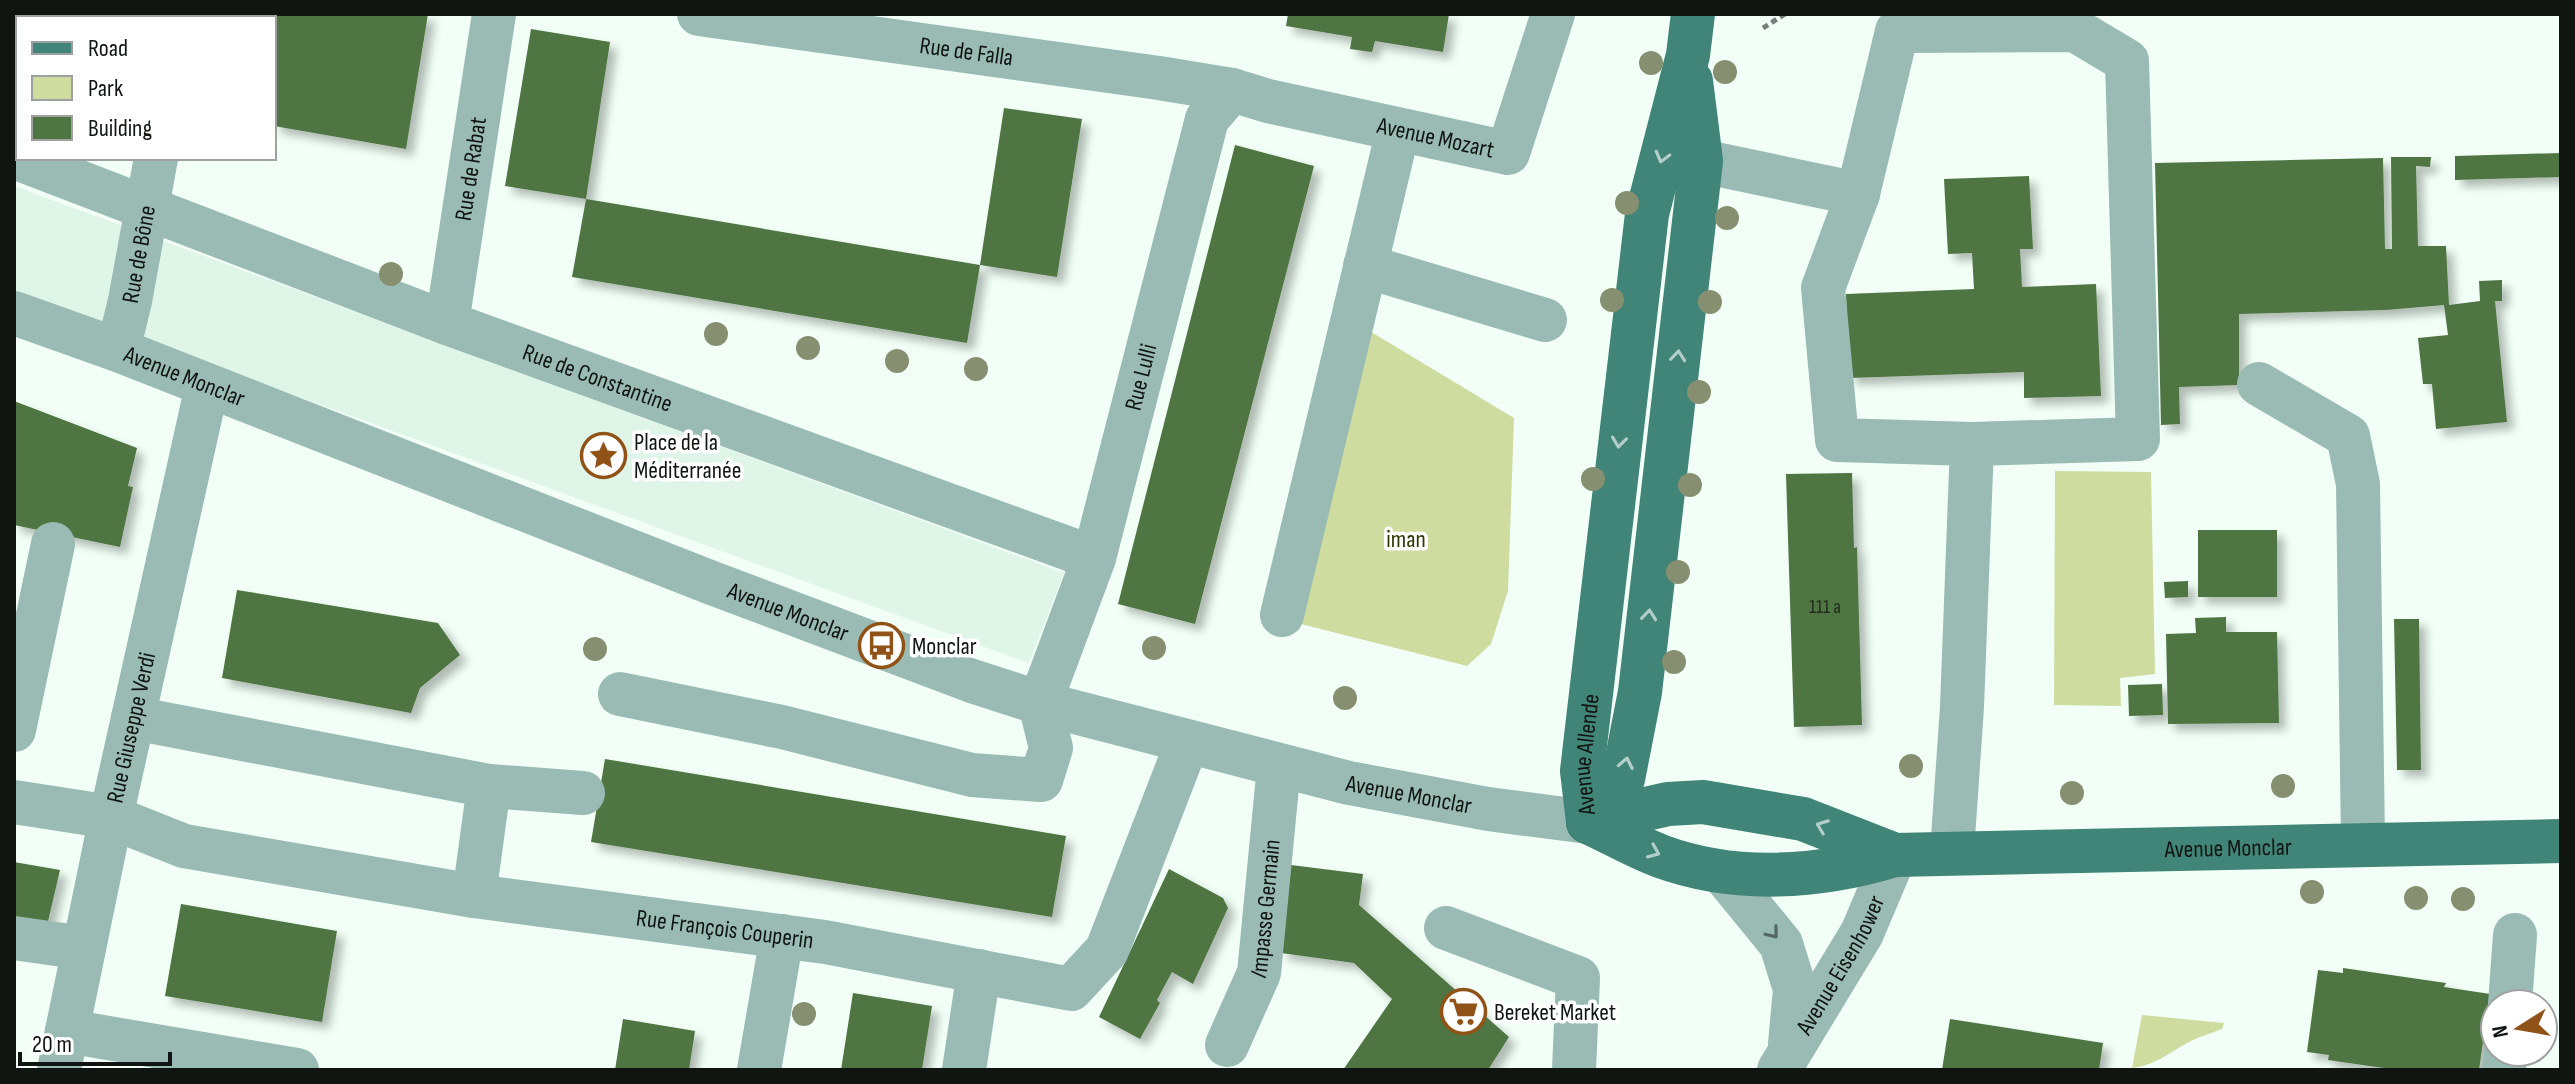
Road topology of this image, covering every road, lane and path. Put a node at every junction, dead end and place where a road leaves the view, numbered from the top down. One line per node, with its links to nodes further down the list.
1 (494, 14): 17 (street, Rue de Rabat)
2 (699, 14): 7 (street, Rue de Falla)
3 (1553, 14): 8 (street, Avenue Mozart)
4 (1785, 14): 5 (path)
5 (1763, 28)
6 (1691, 34): 11 (main road, Avenue Allende); 35 (main road, Avenue Allende, one-way to 35)
7 (1250, 96): 8 (street, Avenue Mozart); 23 (street, Rue Lulli)
8 (1398, 130): 14 (street)
9 (22, 160): 13 (street, Rue de Constantine)
10 (156, 160): 13 (street, Rue de Bône)
11 (1701, 161): 12 (street); 35 (main road, Avenue Allende, one-way to 11)
12 (1858, 194): 21 (street); 21 (street)
13 (148, 206): 17 (street, Rue de Constantine); 18 (street, Rue de Bône)
14 (1365, 266): 16 (street); 24 (street)
15 (14, 313): 18 (street, Avenue Monclar)
16 (1545, 320)
17 (447, 323): 23 (street, Rue de Constantine)
18 (118, 350): 20 (street, Avenue Monclar)
19 (2259, 384): 37 (street)
20 (207, 386): 26 (street, Avenue Monclar); 27 (street, Rue Giuseppe Verdi)
21 (1972, 444): 38 (street)
22 (53, 544): 28 (street)
23 (1094, 558): 26 (street, Rue Lulli)
24 (1282, 615)
25 (620, 694): 26 (street)
26 (1040, 703): 29 (street, Avenue Monclar)
27 (133, 718): 31 (street); 34 (street, Rue Giuseppe Verdi)
28 (14, 730)
29 (1187, 743): 30 (street, Avenue Monclar); 47 (street, Rue François Couperin)
30 (1279, 766): 35 (street, Avenue Monclar); 49 (street, Impasse Germain)
31 (489, 786): 32 (street); 41 (street)
32 (583, 793)
33 (14, 802): 34 (street, Rue François Couperin)
34 (111, 817): 41 (street, Rue François Couperin); 46 (street, Rue Giuseppe Verdi)
35 (1588, 822): 39 (main road, Avenue Monclar, one-way to 35); 40 (main road, Avenue Monclar, one-way to 40)
36 (2561, 841): 37 (main road, Avenue Monclar)
37 (2363, 843): 38 (main road, Avenue Monclar)
38 (1952, 852): 39 (main road, Avenue Monclar)
39 (1895, 855): 40 (main road, Avenue Monclar); 51 (street, Avenue Eisenhower)
40 (1723, 873): 51 (street, one-way to 51)
41 (474, 896): 44 (street, Rue François Couperin)
42 (1446, 928): 55 (street)
43 (2515, 935): 48 (street)
44 (782, 936): 47 (street, Rue François Couperin); 53 (street)
45 (14, 938): 46 (street)
46 (84, 948): 50 (street, Rue Giuseppe Verdi)
47 (979, 971): 54 (street)
48 (2511, 988)
49 (1227, 1045)
50 (63, 1050): 52 (street)
51 (1783, 1064)
52 (297, 1070)
53 (759, 1070)
54 (964, 1070)
55 (1574, 1070)

